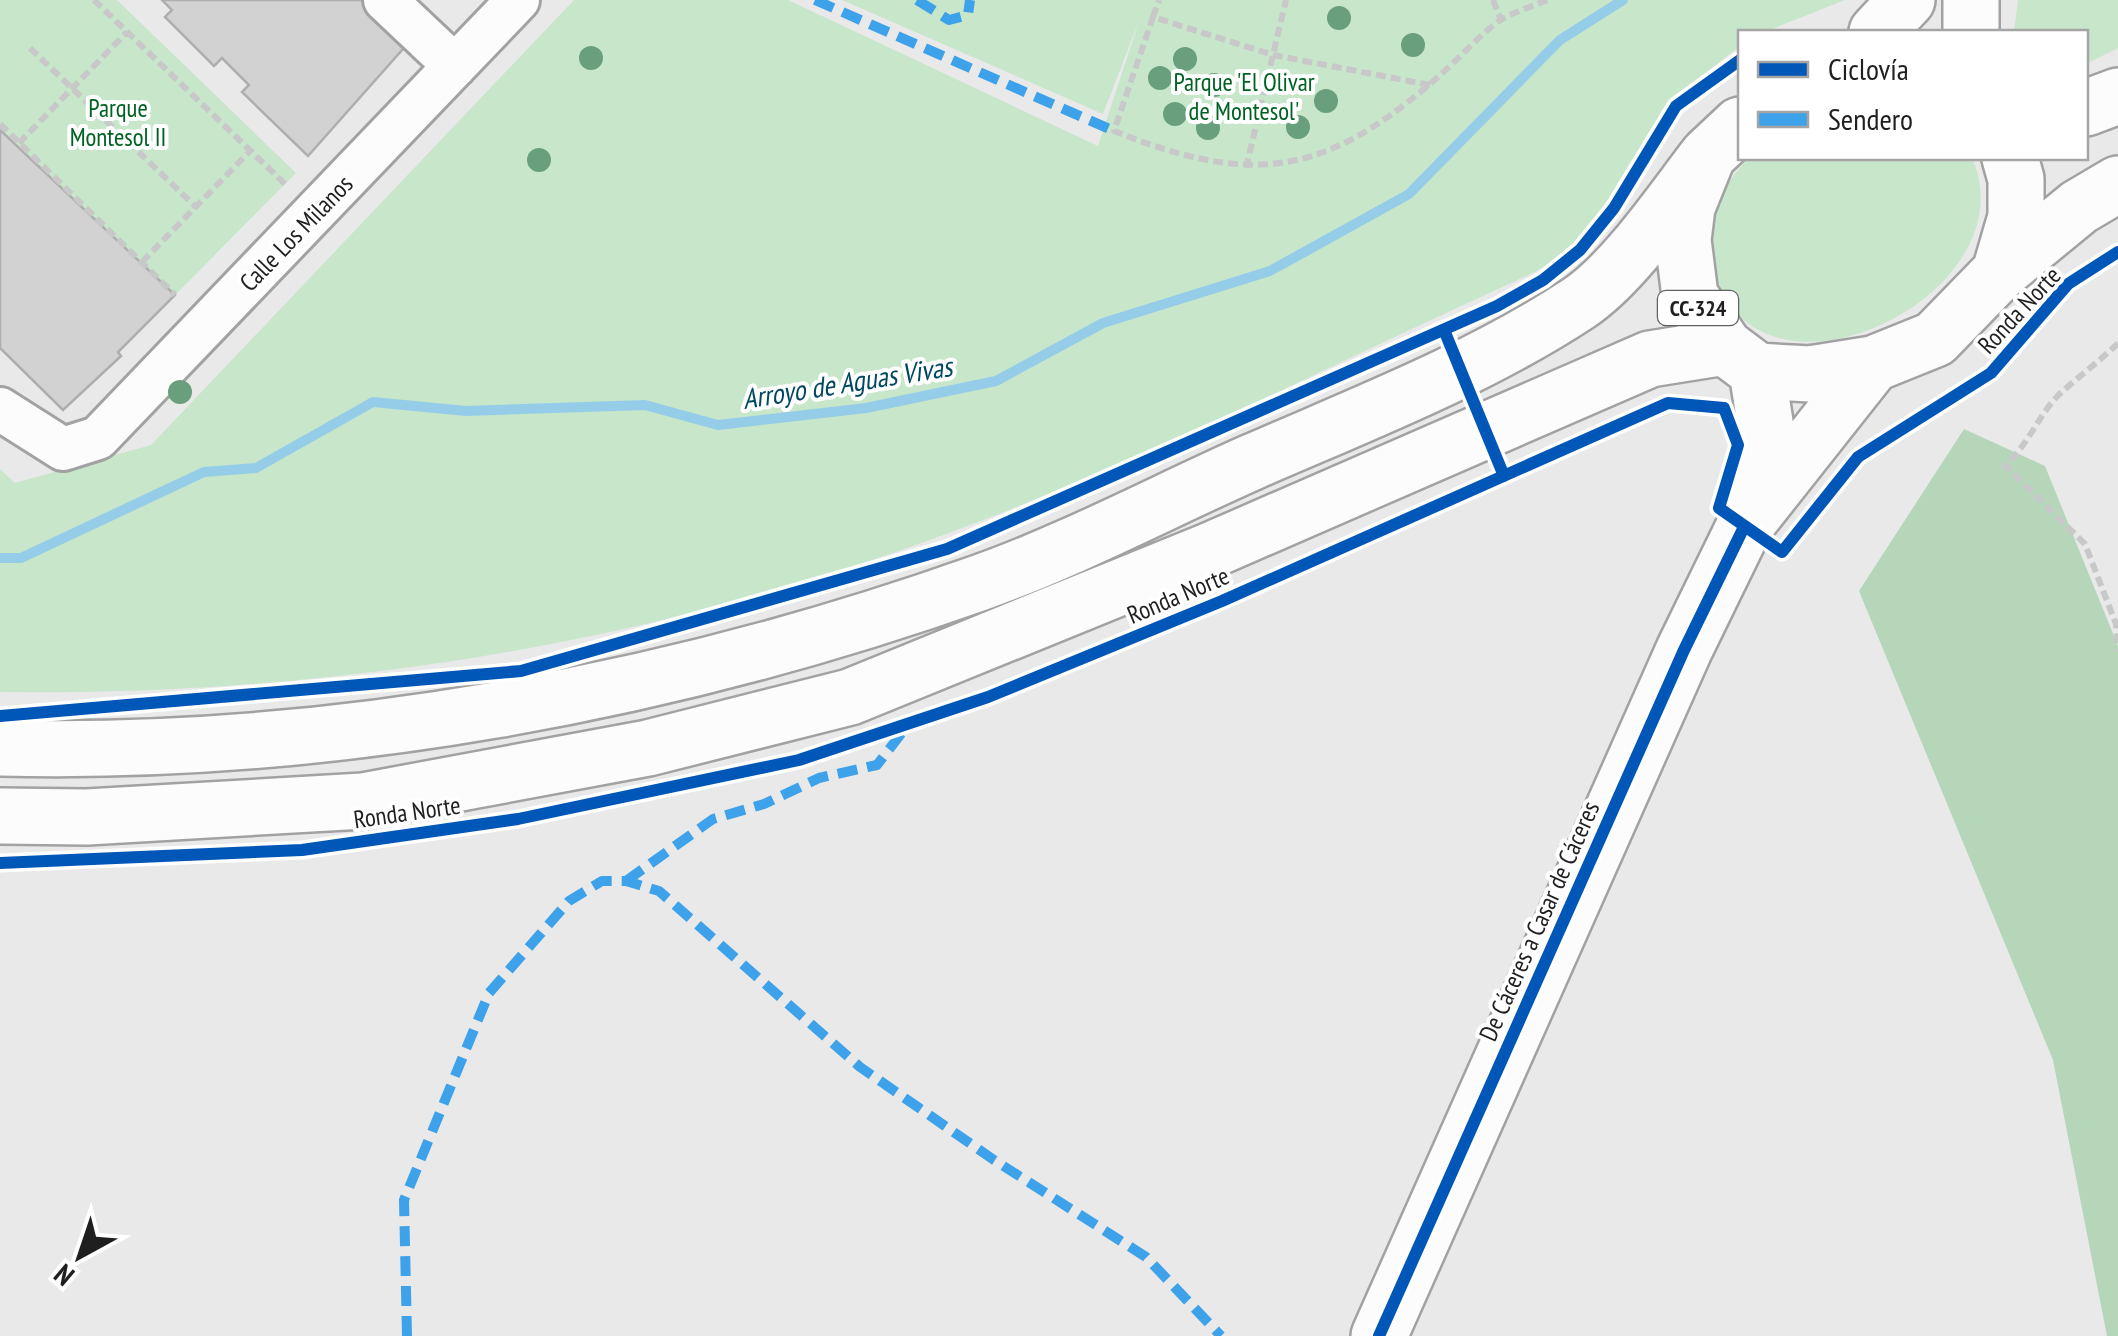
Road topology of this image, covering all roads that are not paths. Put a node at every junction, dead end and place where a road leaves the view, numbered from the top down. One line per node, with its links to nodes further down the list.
1 (385, 0): 7 (street)
2 (518, 0): 7 (street, Calle Los Milanos)
3 (1907, 0): 5 (main road)
4 (1971, 0): 6 (main road)
5 (1879, 30)
6 (1970, 30)
7 (455, 66): 16 (street, Calle Los Milanos)
8 (2118, 96): 9 (main road)
9 (2088, 107)
10 (1724, 140): 14 (main road, CC-324); 18 (main road)
11 (2011, 160): 13 (main road, Ronda Norte / CC-324)
12 (2118, 184): 13 (main road, Ronda Norte)
13 (2000, 272): 15 (main road, Ronda Norte / CC-324)
14 (1741, 359): 15 (main road, Ronda Norte / CC-324); 17 (main road, CC-324); 19 (main road, Ronda Norte)
15 (1873, 364): 17 (main road, CC-324)
16 (0, 409)
17 (1749, 519): 20 (main road, De Cáceres a Casar de Cáceres / CC-324)
18 (0, 748)
19 (0, 816)
20 (1379, 1336)

